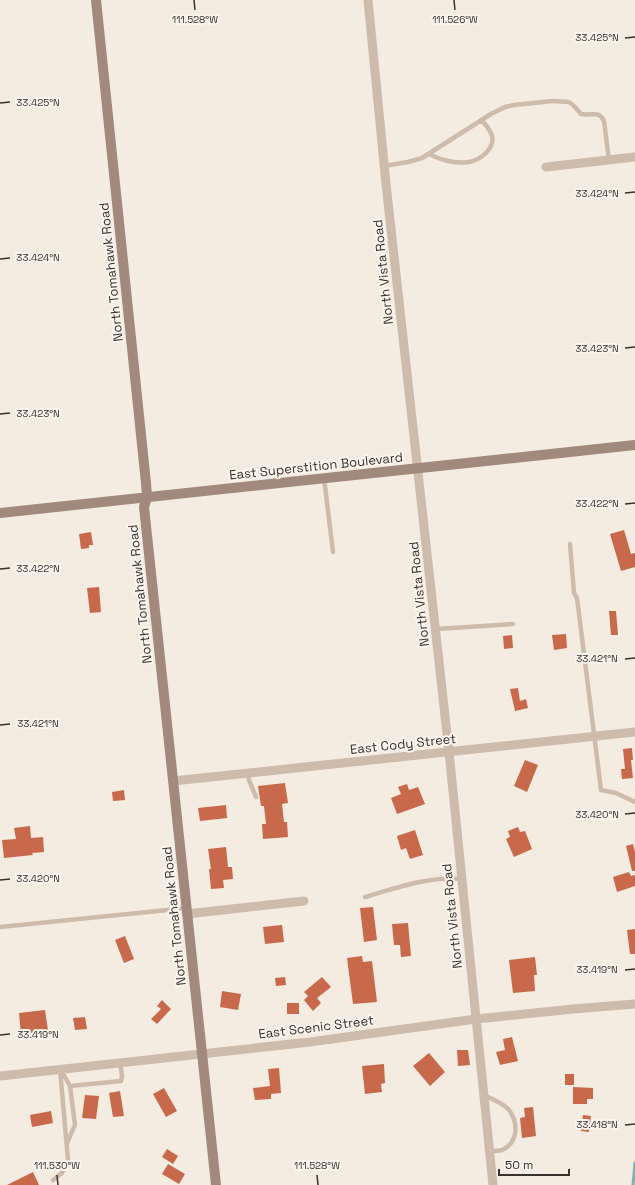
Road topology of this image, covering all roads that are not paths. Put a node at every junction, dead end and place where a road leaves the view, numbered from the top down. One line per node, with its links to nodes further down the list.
1 (96, 0): 12 (street, North Tomahawk Road)
2 (368, 0): 7 (street, North Vista Road)
3 (481, 120): 4 (lane); 4 (lane); 6 (lane)
4 (429, 154): 7 (lane)
5 (635, 157): 6 (street)
6 (609, 160): 8 (street)
7 (384, 166): 10 (street, North Vista Road)
8 (546, 167)
9 (635, 445): 10 (street, East Superstition Boulevard)
10 (418, 468): 11 (street, East Superstition Boulevard); 17 (street, North Vista Road)
11 (324, 478): 12 (street, East Superstition Boulevard); 15 (lane)
12 (147, 497): 13 (street, East Superstition Boulevard); 22 (street, North Tomahawk Road)
13 (0, 513)
14 (570, 544): 19 (lane)
15 (333, 552)
16 (513, 624): 17 (lane)
17 (436, 629): 20 (street, North Vista Road)
18 (635, 732): 19 (street, East Cody Street)
19 (595, 736): 20 (street, East Cody Street); 24 (lane)
20 (449, 752): 21 (street, East Cody Street); 25 (street, North Vista Road)
21 (248, 773): 22 (street, East Cody Street); 23 (lane)
22 (173, 781): 28 (street, North Tomahawk Road)
23 (256, 797)
24 (635, 802)
25 (462, 879): 26 (lane); 31 (street, North Vista Road)
26 (365, 897)
27 (304, 901): 28 (street)
28 (187, 911): 29 (lane); 32 (street, North Tomahawk Road)
29 (0, 927)
30 (635, 1004): 31 (street, East Scenic Street)
31 (476, 1019): 32 (street, East Scenic Street); 37 (street, North Vista Road)
32 (202, 1054): 33 (street, East Scenic Street); 41 (street, North Tomahawk Road)
33 (120, 1062): 34 (street, East Scenic Street); 36 (lane)
34 (60, 1069): 35 (street, East Scenic Street); 36 (lane); 38 (lane)
35 (0, 1076)
36 (70, 1086): 38 (lane)
37 (483, 1094): 39 (street, North Vista Road); 39 (lane)
38 (67, 1144): 40 (lane)
39 (489, 1151): 42 (street, North Vista Road)
40 (53, 1180)
41 (216, 1185)
42 (493, 1185)

